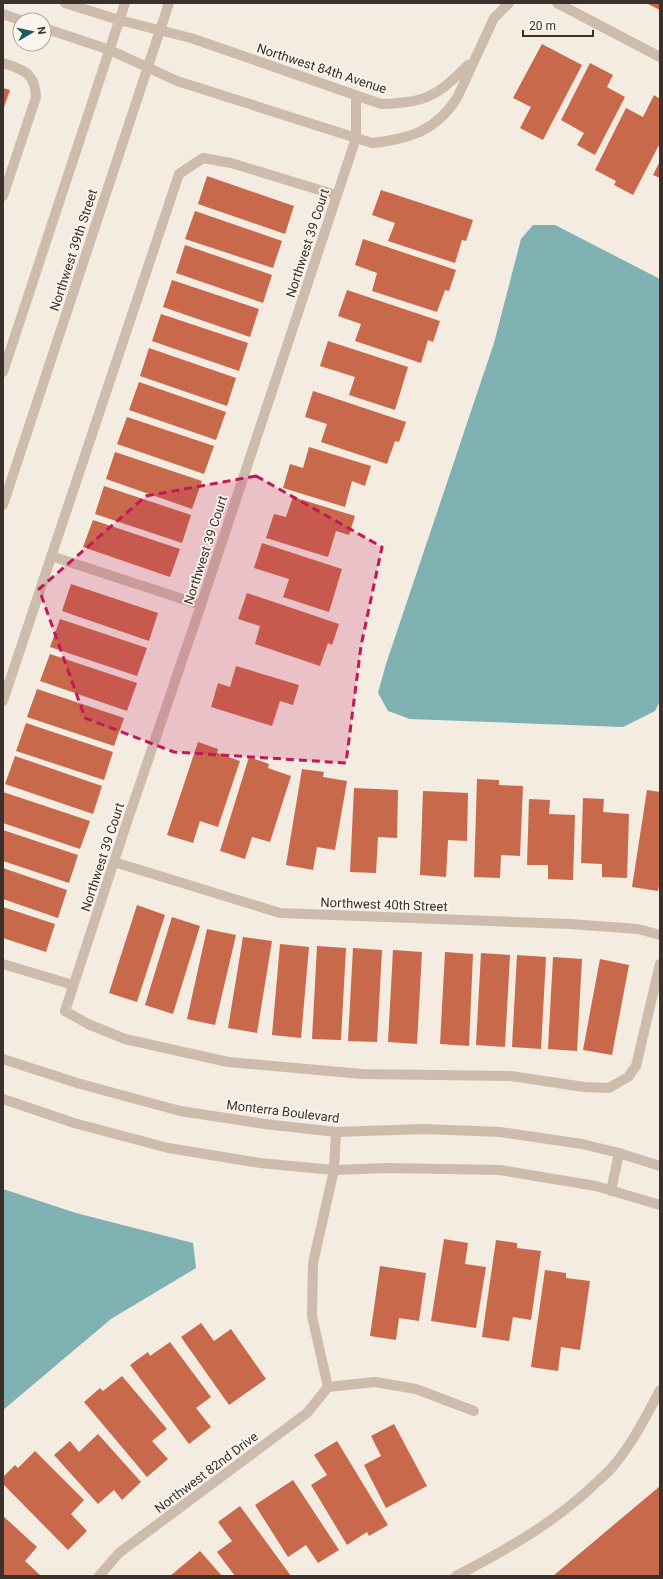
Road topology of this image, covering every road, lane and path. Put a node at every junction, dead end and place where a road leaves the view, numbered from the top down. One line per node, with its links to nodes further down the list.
1 (65, 3): 6 (street, Northwest 84th Avenue)
2 (125, 3): 6 (street)
3 (169, 3): 7 (street, Northwest 39th Street)
4 (509, 3): 11 (street)
5 (562, 4): 10 (street)
6 (119, 20): 7 (street, Northwest 84th Avenue); 9 (street)
7 (160, 30): 13 (street, Northwest 39th Street); 14 (street, Northwest 84th Avenue)
8 (52, 31): 9 (street)
9 (110, 50): 13 (street); 18 (street)
10 (660, 57)
11 (473, 61): 14 (street, Northwest 84th Avenue); 15 (street)
12 (3, 62): 17 (street)
13 (147, 67): 15 (street); 19 (street, Northwest 39th Street)
14 (356, 96): 15 (street, Northwest 39 Court)
15 (356, 138): 16 (street, Northwest 39 Court)
16 (336, 195): 20 (street); 21 (street, Northwest 39 Court)
17 (3, 196)
18 (3, 372)
19 (3, 505)
20 (51, 556): 21 (street); 22 (street)
21 (201, 604): 23 (street, Northwest 39 Court)
22 (3, 701)
23 (114, 862): 24 (street, Northwest 40th Street); 27 (street, Northwest 39 Court)
24 (660, 935)
25 (3, 964): 27 (street)
26 (660, 964): 27 (street, Northwest 39 Court)
27 (73, 985)
28 (3, 1059): 30 (street, Monterra Boulevard)
29 (3, 1099): 33 (street)
30 (336, 1132): 31 (street, Monterra Boulevard); 33 (street)
31 (620, 1153): 32 (street, Monterra Boulevard); 34 (street)
32 (660, 1166)
33 (334, 1170): 34 (street); 36 (street)
34 (611, 1191): 35 (street)
35 (660, 1205)
36 (328, 1387): 38 (street); 39 (street, Northwest 82nd Drive)
37 (660, 1390): 40 (street)
38 (474, 1411)
39 (99, 1576)
40 (456, 1576)

